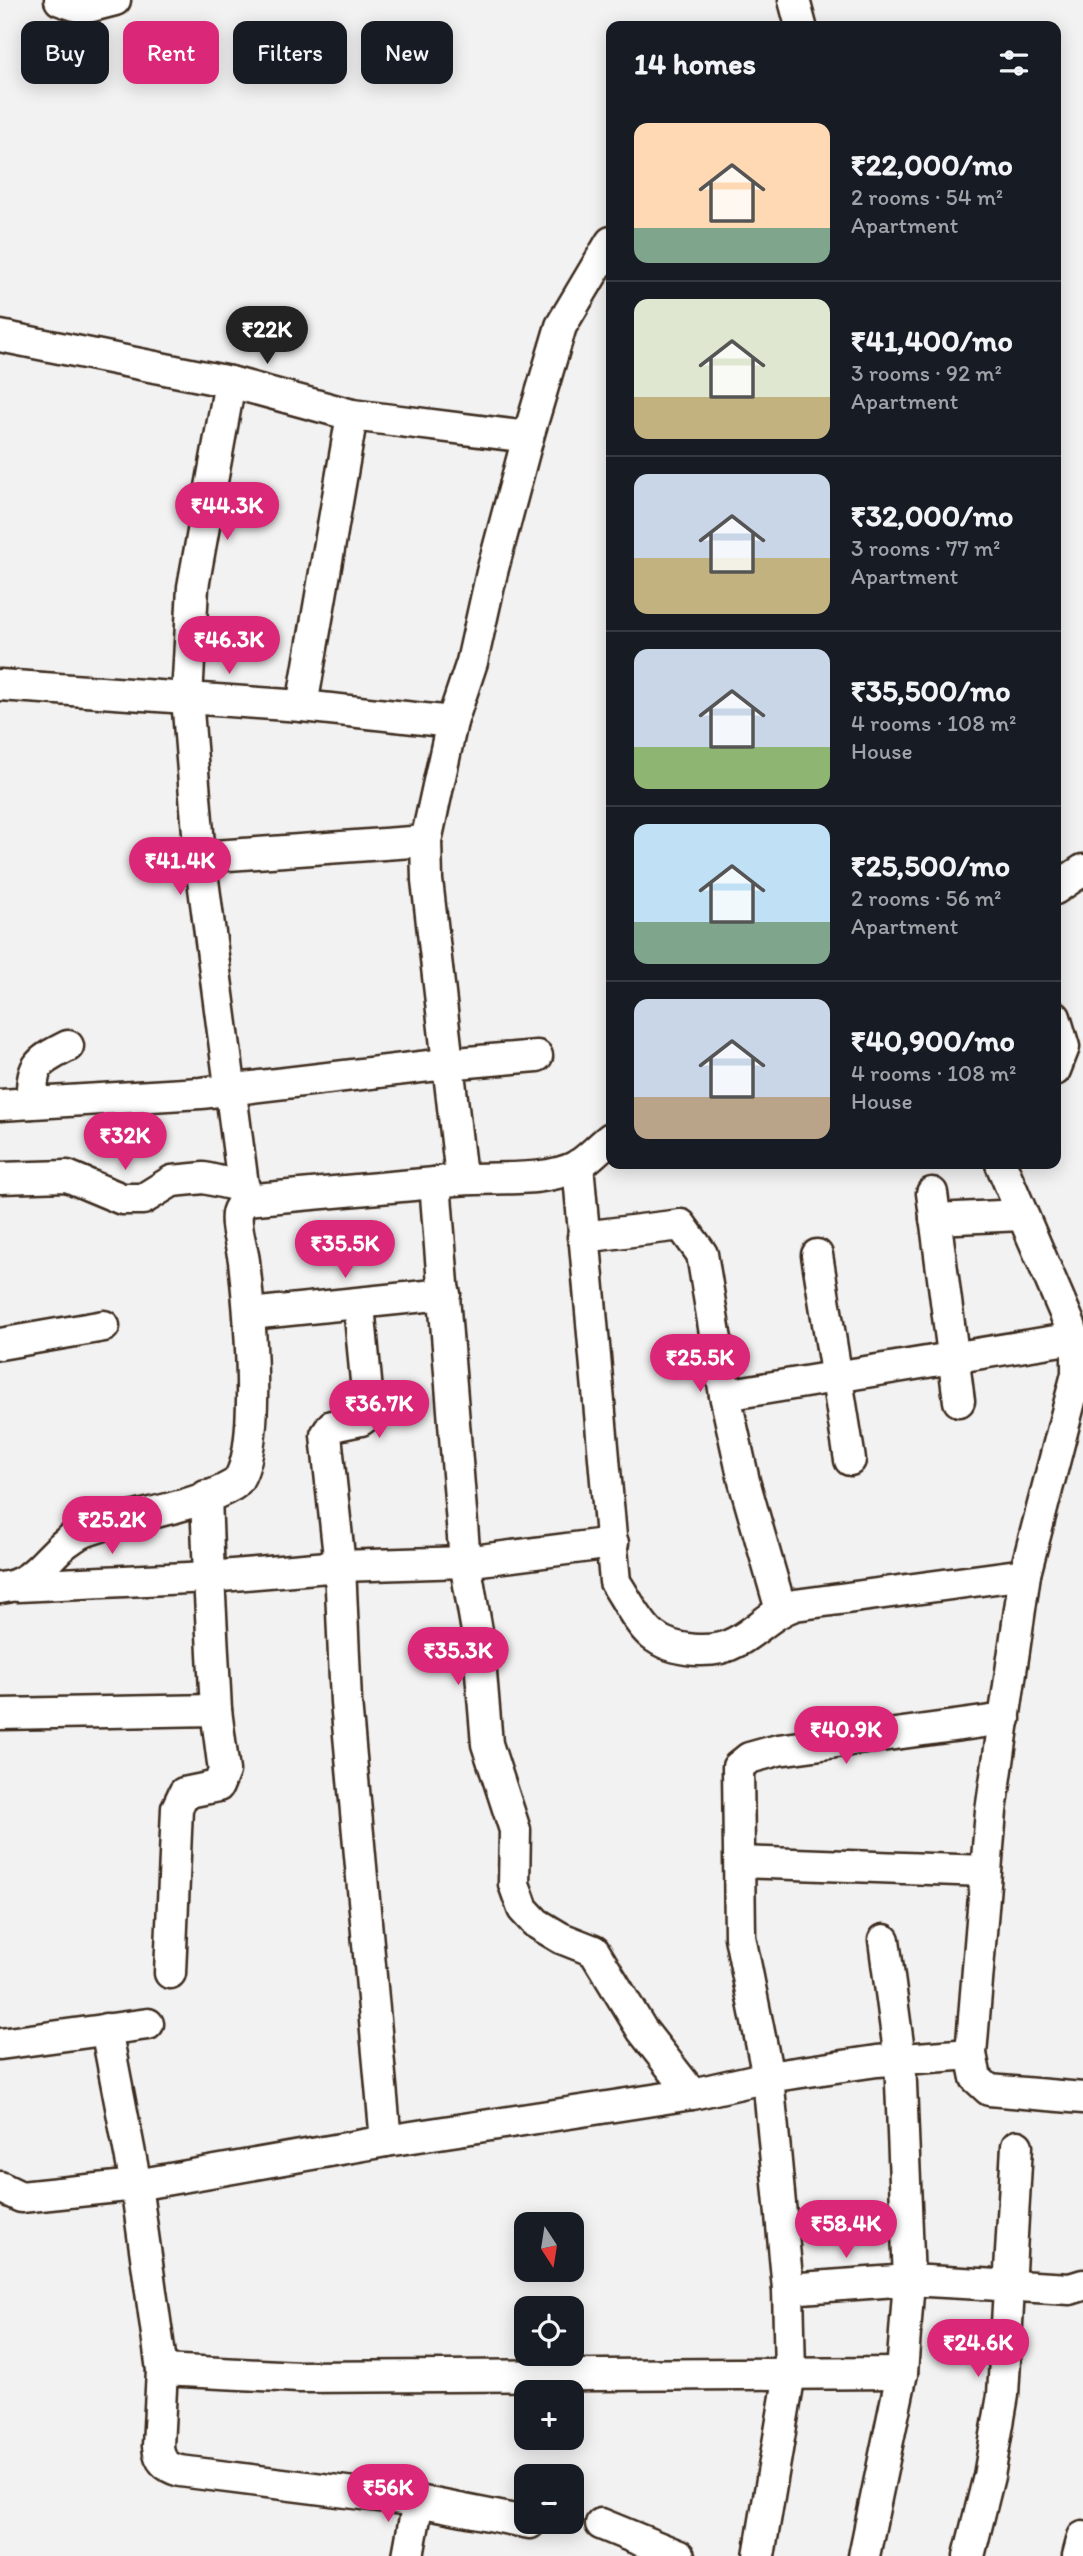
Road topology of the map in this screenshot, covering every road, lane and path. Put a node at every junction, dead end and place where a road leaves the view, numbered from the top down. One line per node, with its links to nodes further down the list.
1 (60, 0): 2 (street)
2 (115, 0)
3 (794, 0): 4 (street)
4 (800, 21)
5 (606, 250): 9 (street)
6 (0, 336): 7 (street)
7 (230, 382): 8 (street); 11 (street)
8 (352, 415): 9 (street); 12 (street)
9 (528, 437): 13 (street)
10 (0, 685): 11 (street)
11 (187, 698): 12 (street); 15 (street)
12 (302, 706): 13 (street)
13 (452, 722): 14 (street)
14 (426, 841): 15 (street); 22 (street)
15 (200, 857): 23 (street)
16 (1083, 870): 17 (street)
17 (1061, 885)
18 (1061, 1037): 20 (street)
19 (68, 1046): 24 (street)
20 (1061, 1055)
21 (537, 1056): 22 (street)
22 (446, 1063): 23 (street); 30 (street)
23 (232, 1090): 24 (street); 31 (street)
24 (32, 1104): 25 (street)
25 (0, 1105)
26 (606, 1142): 27 (street)
27 (578, 1166): 30 (street); 33 (street)
28 (1003, 1169): 32 (street)
29 (0, 1178): 31 (street)
30 (448, 1180): 31 (street); 35 (street)
31 (244, 1194): 37 (street)
32 (1022, 1215): 39 (street); 41 (street)
33 (583, 1237): 43 (street); 47 (street)
34 (817, 1255): 42 (street)
35 (445, 1294): 36 (street); 48 (street)
36 (359, 1305): 37 (street); 49 (street)
37 (250, 1314): 46 (street)
38 (104, 1326): 40 (street)
39 (1073, 1338): 41 (street); 50 (street)
40 (0, 1344)
41 (953, 1358): 42 (street); 44 (street)
42 (836, 1377): 43 (street); 45 (street)
43 (725, 1395): 53 (street)
44 (959, 1401)
45 (850, 1460)
46 (206, 1496): 51 (street); 52 (street)
47 (613, 1543): 48 (street); 53 (street)
48 (465, 1562): 49 (street); 67 (street)
49 (341, 1566): 51 (street); 69 (street)
50 (1025, 1574): 53 (street); 56 (street)
51 (209, 1577): 52 (street); 54 (street)
52 (9, 1587)
53 (781, 1609)
54 (216, 1710): 55 (street); 60 (street)
55 (0, 1714)
56 (1005, 1719): 57 (street); 58 (street)
57 (741, 1862): 58 (street); 66 (street)
58 (985, 1871): 64 (street)
59 (884, 1940): 65 (street)
60 (170, 1973)
61 (148, 2024): 62 (street)
62 (106, 2029): 63 (street); 71 (street)
63 (0, 2044)
64 (971, 2054): 65 (street); 68 (street)
65 (900, 2059): 66 (street); 73 (street)
66 (768, 2077): 67 (street); 75 (street)
67 (692, 2094): 69 (street)
68 (1083, 2098)
69 (386, 2141): 71 (street)
70 (1017, 2146): 74 (street)
71 (136, 2185): 72 (street); 77 (street)
72 (0, 2187)
73 (909, 2280): 74 (street); 75 (street); 79 (street)
74 (1007, 2286): 76 (street); 88 (street)
75 (788, 2289): 78 (street)
76 (1079, 2292)
77 (162, 2370): 78 (street); 80 (street)
78 (790, 2373): 79 (street); 86 (street)
79 (902, 2373): 87 (street)
80 (418, 2501): 81 (street); 85 (street)
81 (514, 2520)
82 (601, 2524): 84 (street)
83 (1083, 2538): 89 (street)
84 (665, 2553)
85 (408, 2556)
86 (759, 2556)
87 (864, 2556)
88 (969, 2556)
89 (1078, 2556)

